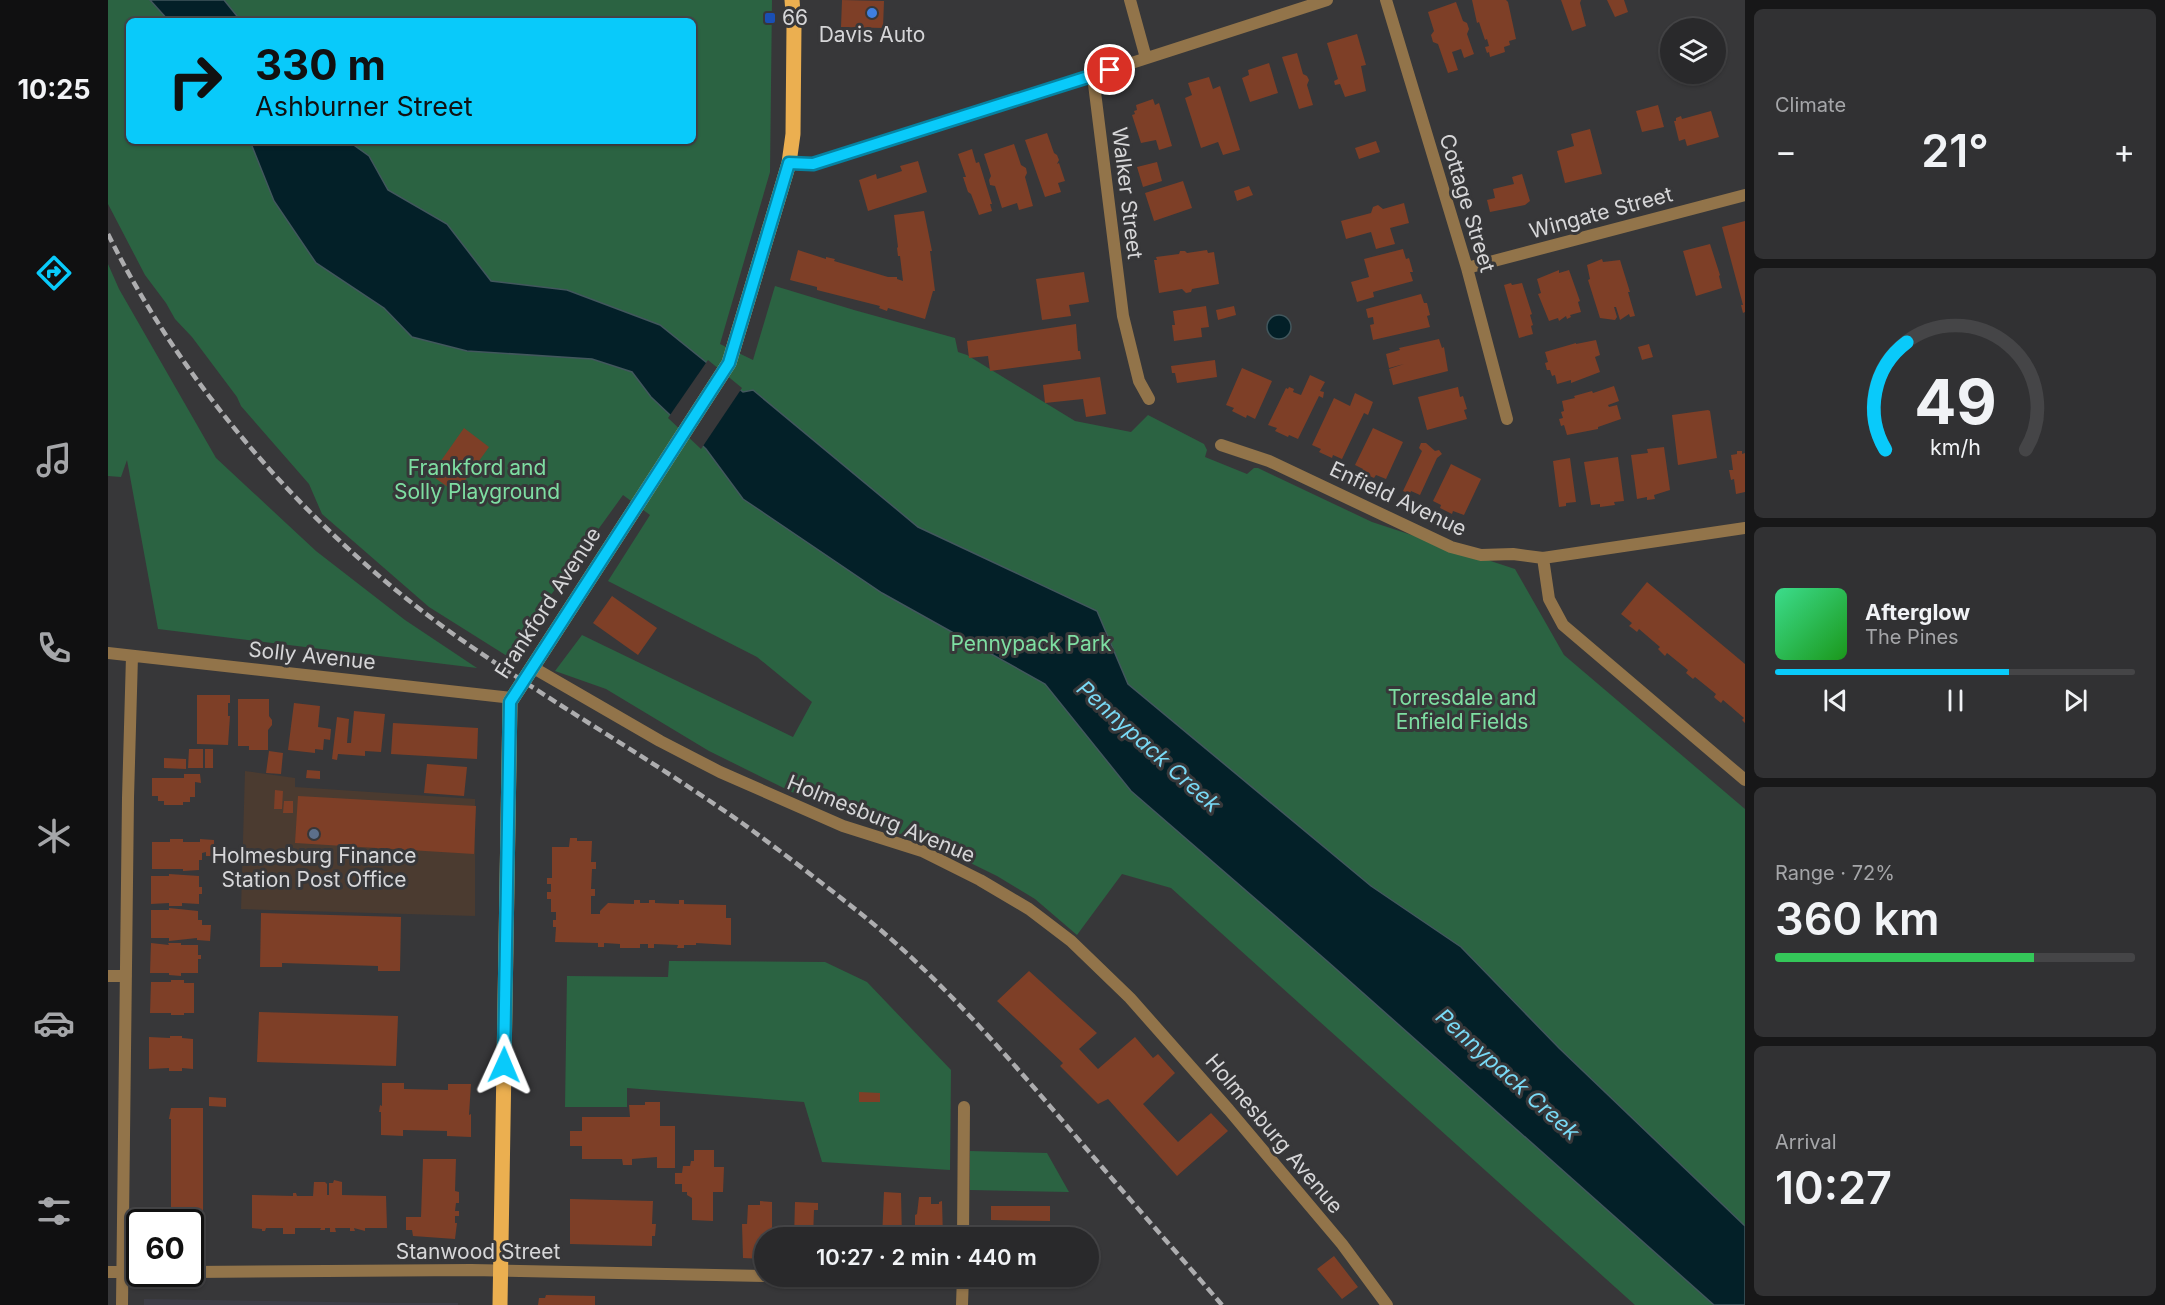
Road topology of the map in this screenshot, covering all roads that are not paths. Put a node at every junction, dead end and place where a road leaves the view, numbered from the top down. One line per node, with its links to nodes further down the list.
1 (792, 0): 7 (main road, Frankford Avenue)
2 (1130, 0): 5 (street)
3 (1327, 0): 5 (street)
4 (1386, 0): 9 (street, Cottage Street)
5 (1146, 58): 6 (street)
6 (1093, 76): 7 (street); 10 (street, Walker Street)
7 (789, 163): 17 (main road, Frankford Avenue)
8 (1745, 195): 9 (street, Wingate Street)
9 (1467, 268): 11 (street, Cottage Street)
10 (1149, 399)
11 (1507, 419)
12 (1221, 445): 14 (street, Enfield Avenue)
13 (1745, 528): 14 (street)
14 (1543, 558): 19 (street)
15 (108, 653): 16 (street, Solly Avenue)
16 (132, 656): 18 (street, Solly Avenue); 21 (street)
17 (532, 667): 18 (main road, Frankford Avenue); 33 (street, Holmesburg Avenue)
18 (512, 698): 24 (main road, Frankford Avenue)
19 (1745, 780)
20 (108, 976): 21 (street)
21 (126, 976): 26 (street)
22 (964, 1107): 23 (street)
23 (963, 1227)
24 (501, 1271): 27 (street, Stanwood Street); 28 (street, Stanwood Street); 31 (main road, Frankford Avenue)
25 (108, 1272): 26 (street)
26 (123, 1272): 30 (street)
27 (204, 1272)
28 (754, 1276)
29 (963, 1287): 32 (street)
30 (122, 1305)
31 (500, 1305)
32 (963, 1305)
33 (1387, 1305)

